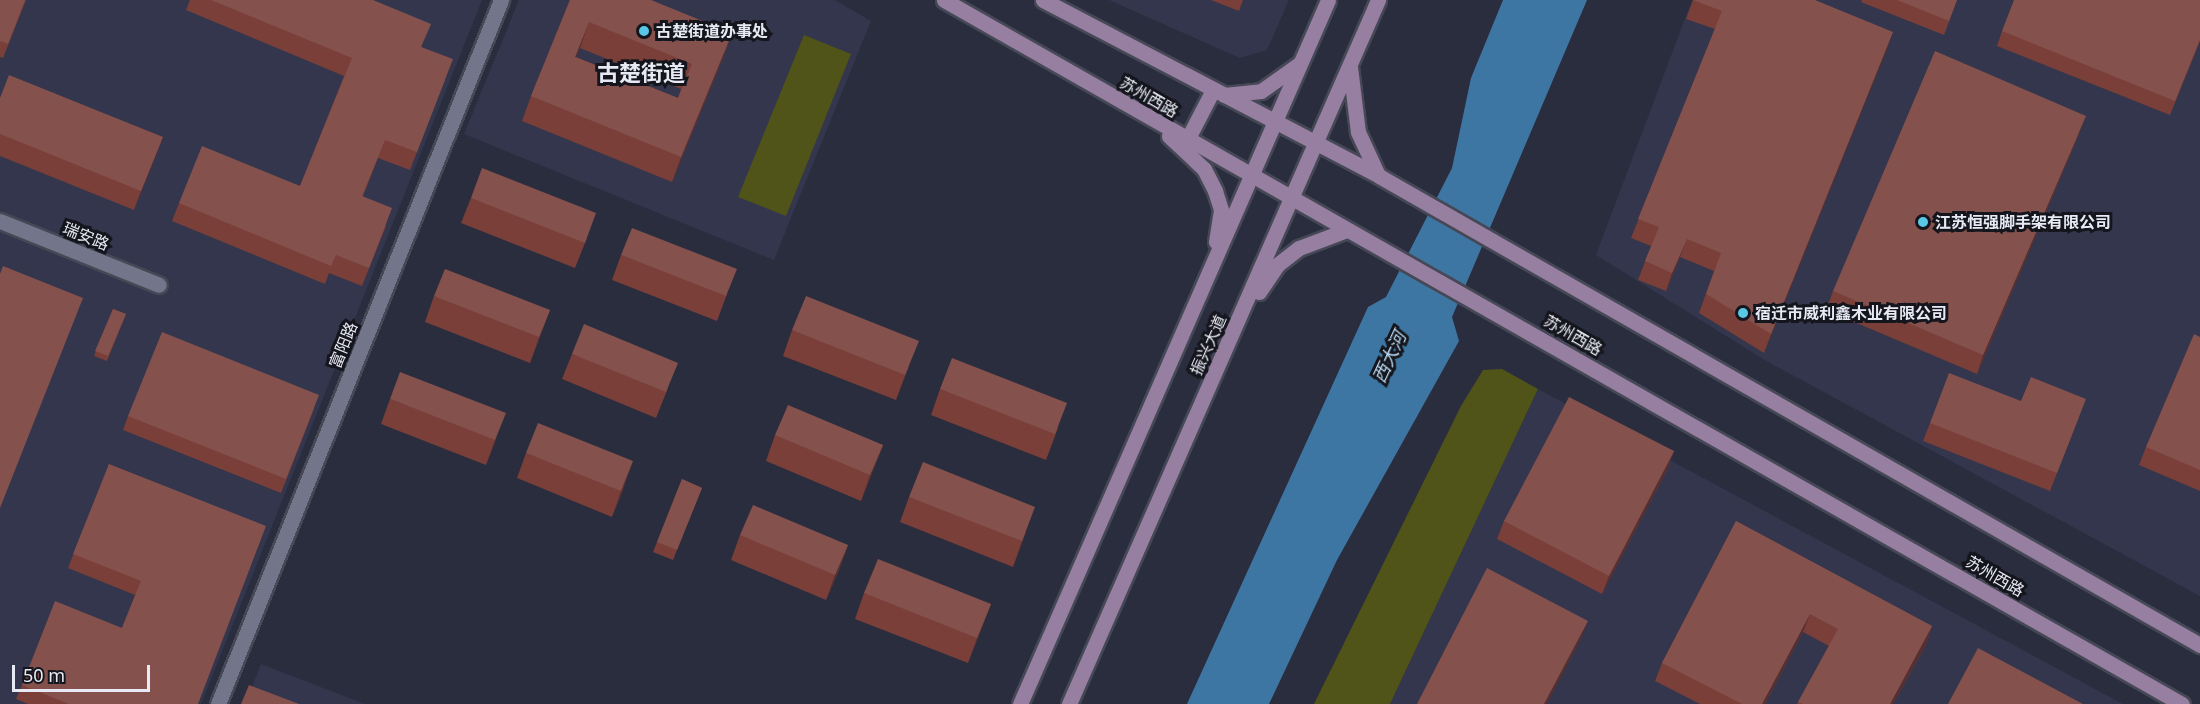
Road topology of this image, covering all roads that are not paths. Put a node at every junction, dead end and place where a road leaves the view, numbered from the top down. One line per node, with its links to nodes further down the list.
1 (501, 0): 22 (street, 富阳路)
2 (944, 0): 9 (main road, 苏州西路)
3 (1043, 0): 8 (main road)
4 (1328, 0): 6 (main road, 振兴大道)
5 (1378, 0): 7 (main road, 振兴大道)
6 (1303, 60): 8 (main road); 10 (main road, 振兴大道)
7 (1350, 65): 12 (main road, 振兴大道); 13 (main road)
8 (1218, 92): 10 (main road); 11 (main road)
9 (1151, 119): 11 (main road, 苏州西路); 18 (main road)
10 (1278, 122): 12 (main road); 14 (main road, 振兴大道)
11 (1187, 140): 14 (main road, 苏州西路)
12 (1318, 142): 13 (main road); 15 (main road, 振兴大道)
13 (1379, 176): 21 (main road)
14 (1253, 177): 15 (main road, 苏州西路); 18 (main road, 振兴大道)
15 (1292, 199): 17 (main road, 苏州西路); 20 (main road, 振兴大道)
16 (0, 221): 19 (street, 瑞安路)
17 (1347, 230): 20 (main road); 25 (main road, 苏州西路)
18 (1206, 282): 23 (main road, 振兴大道)
19 (159, 285)
20 (1238, 321): 24 (main road, 振兴大道)
21 (2200, 645)
22 (218, 704)
23 (1020, 704)
24 (1069, 704)
25 (2182, 704)

